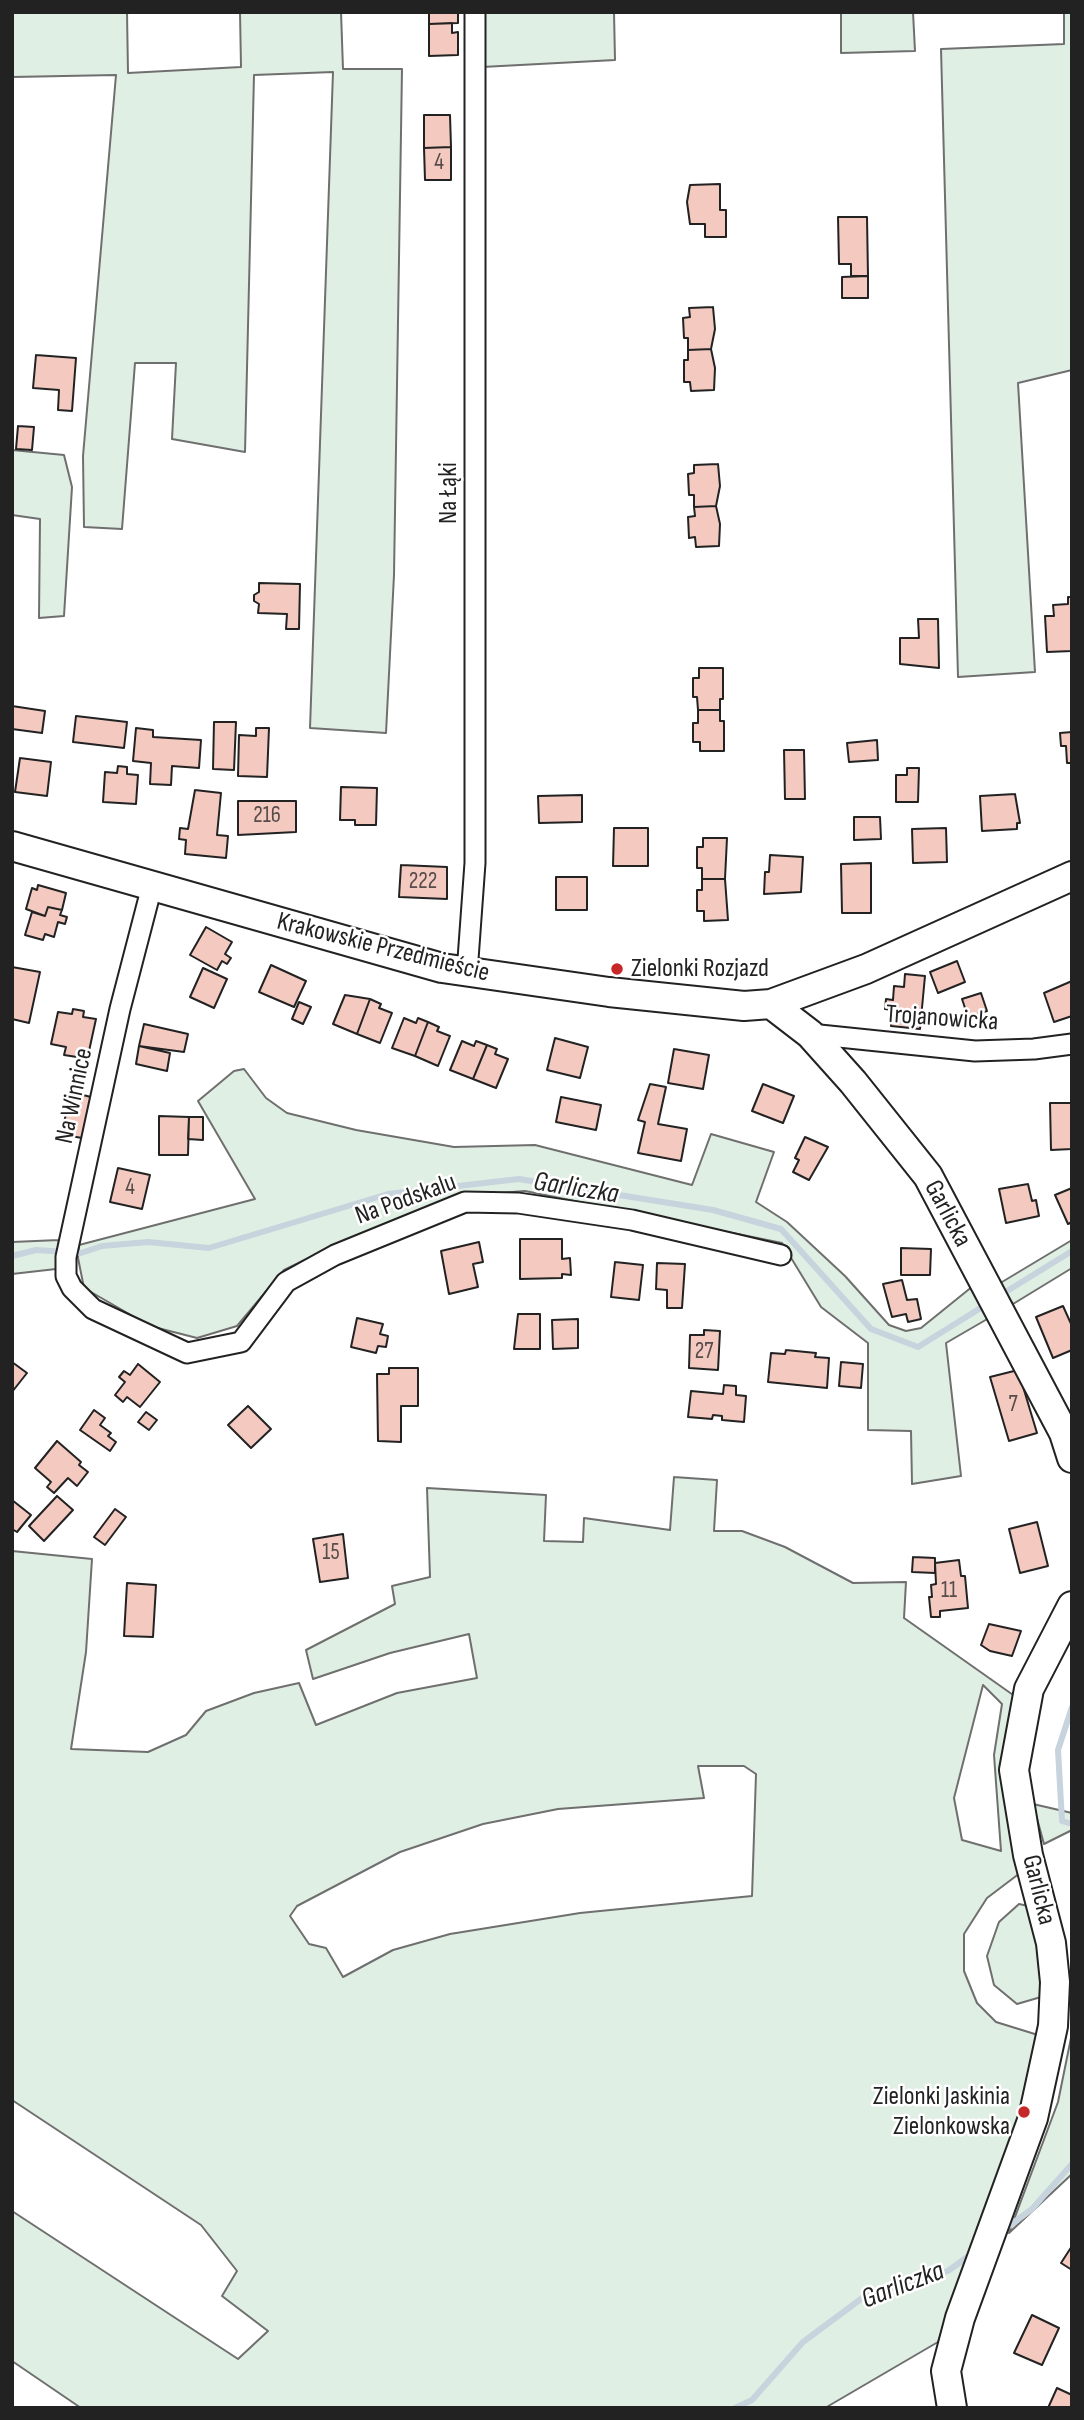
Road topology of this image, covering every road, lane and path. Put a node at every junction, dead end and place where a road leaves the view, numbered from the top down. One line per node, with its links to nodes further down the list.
1 (475, 12): 5 (street, Na Łąki)
2 (12, 846): 4 (street, Krakowskie Przedmieście)
3 (1072, 876): 6 (street, Krakowskie Przedmieście)
4 (152, 886): 5 (street, Krakowskie Przedmieście); 10 (street, Na Winnice)
5 (467, 973): 6 (street, Krakowskie Przedmieście)
6 (771, 1004): 7 (street, Garlicka)
7 (810, 1034): 8 (street, Trojanowicka); 11 (street, Garlicka)
8 (1072, 1044)
9 (781, 1255): 10 (street, Na Podskalu)
10 (93, 1309)
11 (1072, 1458)
12 (1072, 1606): 13 (street, Garlicka)
13 (952, 2408)

